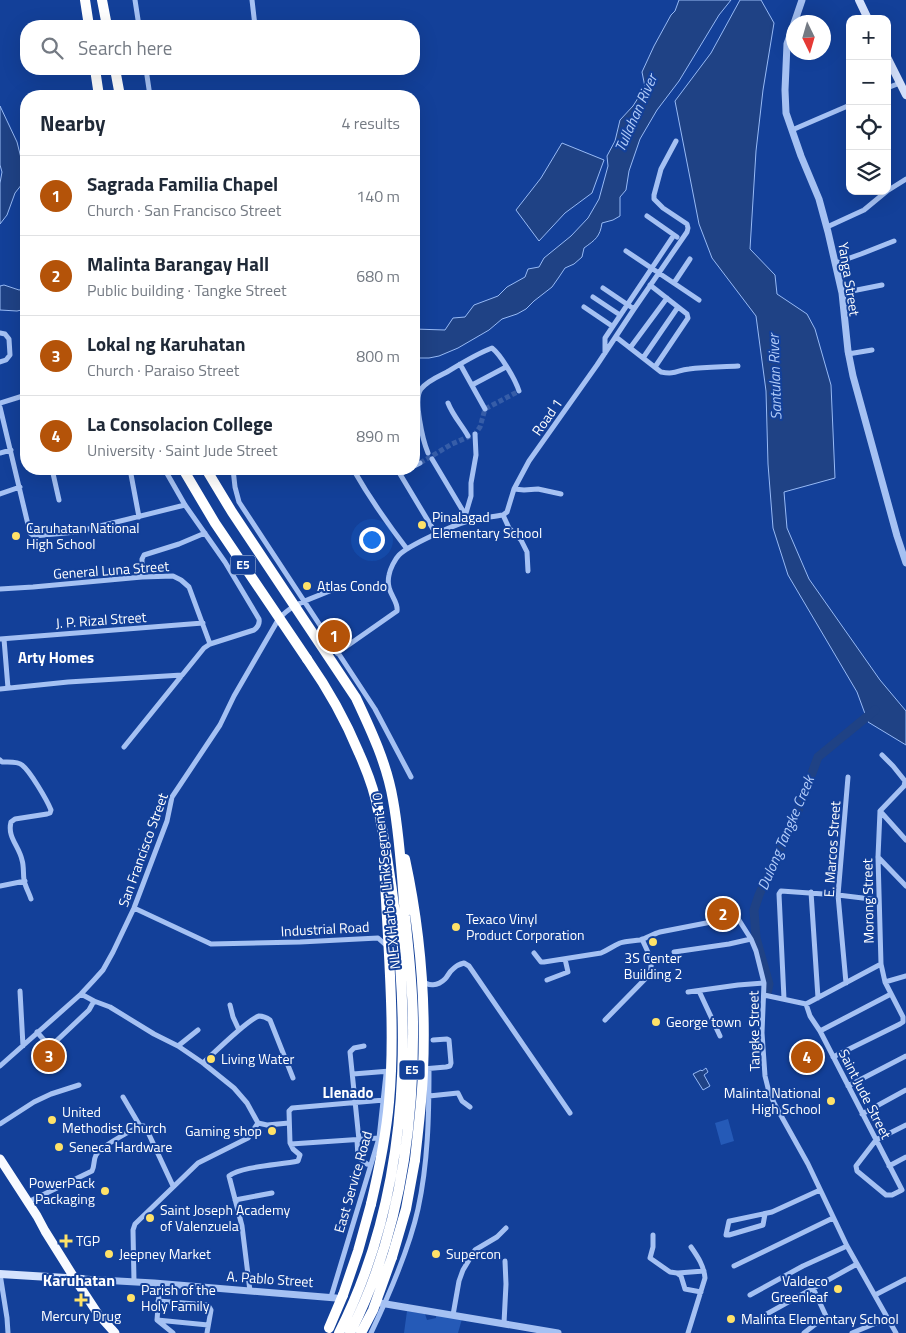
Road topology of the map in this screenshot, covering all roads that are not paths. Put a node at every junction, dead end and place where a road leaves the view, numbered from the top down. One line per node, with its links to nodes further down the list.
1 (85, 0): 8 (highway)
2 (102, 0): 9 (highway)
3 (135, 0): 10 (street)
4 (252, 0): 11 (street)
5 (802, 0): 23 (street, Yanga Street)
6 (859, 0): 7 (main road)
7 (866, 15)
8 (88, 20)
9 (106, 20)
10 (138, 20)
11 (254, 20)
12 (889, 60): 16 (main road)
13 (96, 75): 18 (highway)
14 (116, 75): 19 (highway)
15 (147, 75): 20 (street)
16 (900, 82): 17 (street); 21 (main road)
17 (891, 86)
18 (98, 90)
19 (119, 90)
20 (149, 90)
21 (906, 95)
22 (846, 107): 23 (street)
23 (792, 130): 29 (street, Yanga Street)
24 (676, 141): 31 (street)
25 (906, 179): 26 (street)
26 (891, 188)
27 (882, 195): 29 (street)
28 (647, 216): 30 (street)
29 (827, 227): 35 (street, Yanga Street)
30 (674, 235): 31 (street); 36 (street)
31 (681, 240): 37 (street, Road 1)
32 (894, 241): 35 (street)
33 (626, 251): 36 (street)
34 (690, 259): 38 (street)
35 (836, 263): 42 (street, Yanga Street)
36 (652, 268): 37 (street); 46 (street)
37 (659, 273): 38 (street); 40 (street, Road 1)
38 (674, 283): 45 (street)
39 (882, 285): 42 (street)
40 (650, 286): 44 (street); 49 (street, Road 1)
41 (602, 288): 46 (street)
42 (842, 292): 57 (street, Yanga Street)
43 (593, 297): 50 (street)
44 (667, 298): 48 (street); 54 (street)
45 (699, 300)
46 (627, 304): 49 (street); 50 (street)
47 (584, 307): 51 (street)
48 (678, 307): 58 (street); 63 (street)
49 (634, 309): 53 (street, Road 1)
50 (620, 315): 51 (street)
51 (612, 326): 56 (street)
52 (0, 333): 59 (street)
53 (616, 337): 54 (street); 56 (street, Road 1)
54 (630, 348): 58 (street)
55 (872, 350): 57 (street)
56 (604, 354): 88 (street, Road 1)
57 (848, 354): 99 (street, Yanga Street)
58 (643, 358): 63 (street)
59 (0, 362)
60 (460, 364): 62 (street); 64 (street); 66 (street)
61 (738, 366): 63 (street)
62 (506, 367): 64 (street); 65 (street)
63 (655, 367)
64 (472, 385): 71 (street)
65 (518, 390)
66 (420, 391)
67 (20, 397): 68 (street)
68 (0, 403)
69 (448, 403): 74 (street)
70 (0, 407): 75 (street)
71 (485, 409)
72 (420, 418): 77 (street)
73 (475, 434): 93 (street)
74 (468, 436)
75 (11, 450): 76 (street); 87 (street)
76 (0, 453)
77 (428, 453)
78 (432, 459): 93 (street)
79 (53, 475): 91 (street)
80 (131, 475): 95 (street)
81 (168, 475): 92 (street)
82 (186, 475): 121 (highway, NLEX Harbor Link Segment 10 / E5, bridge)
83 (210, 475): 120 (highway, NLEX Harbor Link Segment 10 / E5, bridge)
84 (234, 475): 106 (street)
85 (357, 475): 100 (street)
86 (401, 475): 98 (street)
87 (20, 487): 89 (street); 95 (street)
88 (514, 489): 90 (street); 94 (street, Road 1)
89 (0, 494)
90 (561, 494)
91 (59, 500)
92 (186, 505): 95 (street); 97 (street)
93 (466, 513): 96 (street)
94 (504, 515): 96 (street); 102 (street)
95 (139, 517)
96 (468, 521): 98 (street)
97 (205, 533): 103 (street); 109 (street)
98 (436, 534): 100 (street)
99 (903, 545): 101 (street, Yanga Street)
100 (407, 549): 110 (street)
101 (906, 563)
102 (528, 570)
103 (142, 577): 104 (street, General Luna Street); 107 (street, General Luna Street)
104 (0, 588)
105 (336, 588): 106 (street, San Francisco Street)
106 (303, 601): 110 (street); 132 (street, San Francisco Street)
107 (203, 623): 108 (street, J. P. Rizal Street); 109 (street, General Luna Street)
108 (2, 639): 112 (street)
109 (210, 644): 111 (street)
110 (337, 653): 117 (street)
111 (182, 675): 112 (street); 114 (street)
112 (8, 688): 113 (street)
113 (0, 689)
114 (124, 747)
115 (882, 755): 119 (street)
116 (0, 760): 125 (street)
117 (410, 777)
118 (848, 777): 129 (street, E. Marcos Street)
119 (905, 787): 122 (street)
120 (393, 799): 239 (highway, NLEX Harbor Link Segment 10 / E5, bridge); 240 (highway, bridge)
121 (376, 802): 237 (highway, bridge); 238 (highway, NLEX Harbor Link Segment 10 / E5, bridge)
122 (880, 811): 123 (street); 124 (street, Morong Street)
123 (906, 840)
124 (878, 857): 127 (street); 131 (street, Morong Street)
125 (25, 882): 126 (street); 130 (street)
126 (0, 886)
127 (906, 886)
128 (811, 892): 129 (street); 150 (street); 151 (street)
129 (838, 895): 131 (street); 143 (street, E. Marcos Street)
130 (31, 899)
131 (879, 900): 138 (street, Morong Street)
132 (134, 908): 147 (street, San Francisco Street); 181 (street, Industrial Road)
133 (642, 939): 134 (street, Tangke Street); 137 (street, Tangke Street); 155 (street)
134 (751, 939): 135 (street); 142 (street, Tangke Street)
135 (674, 952)
136 (534, 953): 137 (street, Tangke Street)
137 (565, 958): 140 (street)
138 (881, 964): 141 (street, Morong Street); 143 (street)
139 (906, 976): 141 (street)
140 (547, 980)
141 (885, 982): 148 (street, Morong Street)
142 (764, 983): 144 (street); 149 (street, Tangke Street)
143 (846, 983): 150 (street)
144 (699, 990): 146 (street); 160 (street)
145 (20, 991): 162 (street)
146 (688, 992)
147 (81, 994): 152 (street); 159 (street, San Francisco Street)
148 (891, 994): 158 (street); 166 (street, Morong Street)
149 (764, 995): 151 (street); 197 (street, Tangke Street)
150 (818, 998): 153 (street)
151 (784, 999): 153 (street)
152 (94, 1001): 159 (street); 163 (street)
153 (806, 1004): 158 (street, Saint Jude Street)
154 (230, 1005): 157 (street)
155 (605, 1020)
156 (198, 1030): 163 (street)
157 (239, 1030): 167 (street); 172 (street)
158 (820, 1031): 166 (street, Saint Jude Street)
159 (37, 1032): 162 (street, San Francisco Street)
160 (720, 1036)
161 (433, 1040): 169 (street)
162 (22, 1046): 168 (street, San Francisco Street)
163 (178, 1046): 167 (street)
164 (364, 1046): 171 (street)
165 (906, 1056): 174 (street)
166 (833, 1057): 174 (street, Saint Jude Street)
167 (203, 1063): 185 (street)
168 (0, 1066)
169 (429, 1069): 170 (street); 176 (street)
170 (386, 1071): 171 (street); 178 (street, East Service Road)
171 (353, 1074): 179 (street)
172 (293, 1078)
173 (79, 1085): 184 (street)
174 (848, 1086): 182 (street, Saint Jude Street)
175 (906, 1090): 182 (street)
176 (429, 1096): 180 (street); 225 (street)
177 (123, 1097): 187 (street)
178 (384, 1100): 179 (street); 188 (street, East Service Road)
179 (356, 1102): 183 (street); 189 (street)
180 (470, 1107)
181 (570, 1113)
182 (862, 1114): 190 (street, Saint Jude Street)
183 (289, 1123): 185 (street); 191 (street)
184 (0, 1124)
185 (258, 1124): 196 (street)
186 (906, 1124): 190 (street)
187 (140, 1126): 196 (street); 201 (street)
188 (379, 1138): 189 (street); 223 (street, East Service Road)
189 (358, 1140): 191 (street); 194 (street)
190 (876, 1140): 195 (street, Saint Jude Street); 198 (street)
191 (291, 1144): 200 (street)
192 (906, 1157): 195 (street)
193 (0, 1159): 201 (highway)
194 (367, 1164)
195 (889, 1166): 198 (street, Saint Jude Street)
196 (173, 1186): 216 (street)
197 (820, 1190): 202 (street); 203 (street, Tangke Street)
198 (904, 1190)
199 (272, 1193): 200 (street)
200 (235, 1200): 219 (street)
201 (28, 1202): 214 (highway)
202 (765, 1214): 202 (street)
203 (834, 1218): 206 (street, Tangke Street); 210 (street)
204 (506, 1228): 226 (street)
205 (653, 1235): 212 (street)
206 (847, 1246): 209 (street, Tangke Street); 222 (street)
207 (691, 1247): 211 (street)
208 (505, 1261): 230 (street)
209 (857, 1264): 218 (street); 221 (street, Tangke Street)
210 (734, 1266)
211 (704, 1270): 212 (street); 220 (street)
212 (678, 1273): 220 (street)
213 (0, 1274): 214 (main road); 232 (street)
214 (79, 1279): 216 (street, A. Pablo Street); 233 (highway); 234 (highway)
215 (906, 1279): 221 (street)
216 (134, 1282): 217 (street, A. Pablo Street)
217 (160, 1283): 219 (street, A. Pablo Street); 224 (street)
218 (813, 1288): 227 (street); 244 (street)
219 (250, 1291): 223 (street, A. Pablo Street)
220 (701, 1292): 243 (street)
221 (875, 1295): 228 (street, Tangke Street)
222 (750, 1296)
223 (333, 1297)
224 (158, 1301): 229 (street); 231 (street)
225 (383, 1304): 226 (street); 241 (street)
226 (453, 1315): 230 (street)
227 (763, 1316)
228 (888, 1318): 245 (street); 246 (street, Tangke Street)
229 (157, 1320): 231 (street); 235 (street)
230 (504, 1323): 242 (street)
231 (208, 1325): 236 (street)
232 (8, 1333)
233 (115, 1333)
234 (120, 1333)
235 (173, 1333)
236 (207, 1333)
237 (326, 1333)
238 (340, 1333)
239 (350, 1333)
240 (361, 1333)
241 (371, 1333)
242 (558, 1333)
243 (688, 1333)
244 (804, 1333)
245 (852, 1333)
246 (896, 1333)

